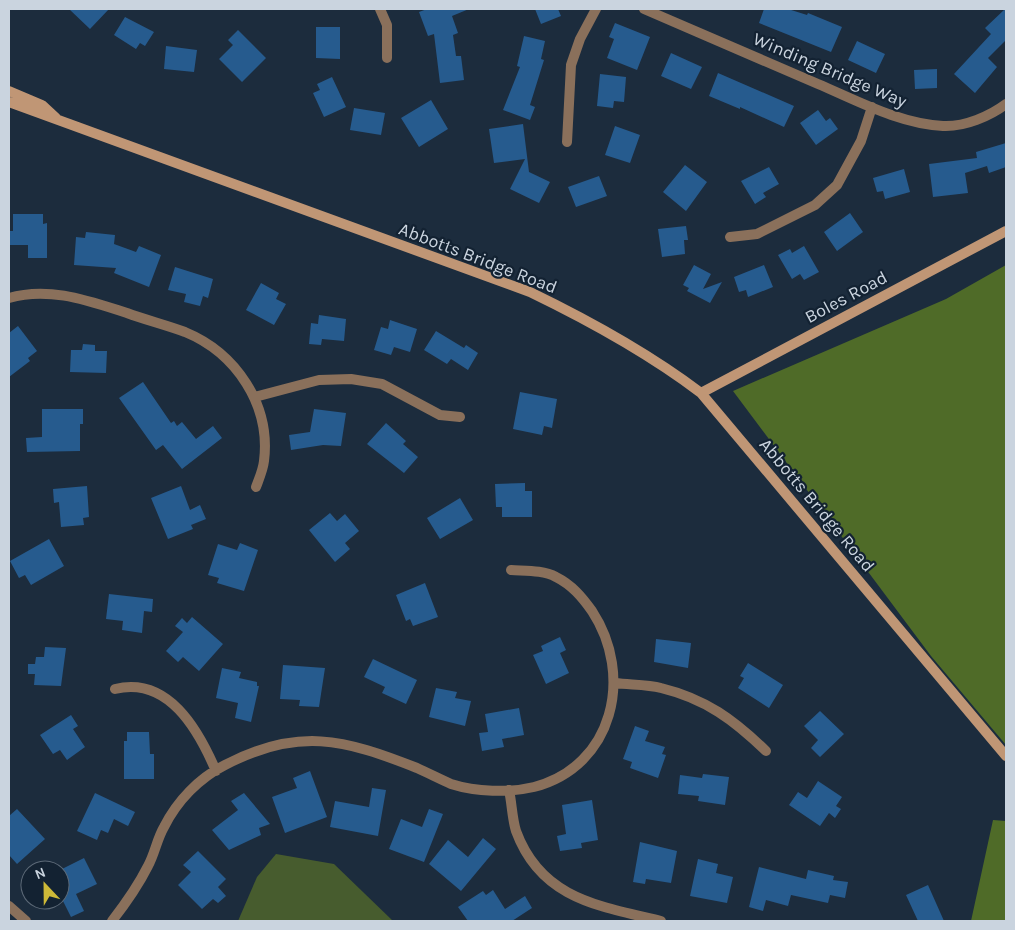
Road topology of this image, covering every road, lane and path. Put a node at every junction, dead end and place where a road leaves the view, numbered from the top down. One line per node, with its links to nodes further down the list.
1 (380, 9): 4 (street)
2 (596, 9): 10 (street)
3 (644, 9): 8 (street, Winding Bridge Way)
4 (387, 58)
5 (9, 91): 9 (main road)
6 (9, 102): 9 (main road, Abbotts Bridge Road)
7 (1006, 104): 8 (street, Winding Bridge Way)
8 (872, 107): 12 (street)
9 (61, 122): 14 (main road, Abbotts Bridge Road)
10 (568, 142)
11 (1006, 231): 14 (main road, Boles Road)
12 (730, 237)
13 (9, 298): 15 (street)
14 (701, 393): 22 (main road, Abbotts Bridge Road)
15 (255, 397): 16 (street); 17 (street)
16 (460, 416)
17 (256, 487)
18 (511, 570): 19 (street)
19 (615, 683): 21 (street); 24 (street)
20 (116, 689): 23 (street)
21 (766, 751)
22 (1006, 756)
23 (216, 771): 24 (street); 27 (street)
24 (509, 790): 28 (street)
25 (9, 906): 26 (street)
26 (26, 921)
27 (112, 921)
28 (661, 921)

